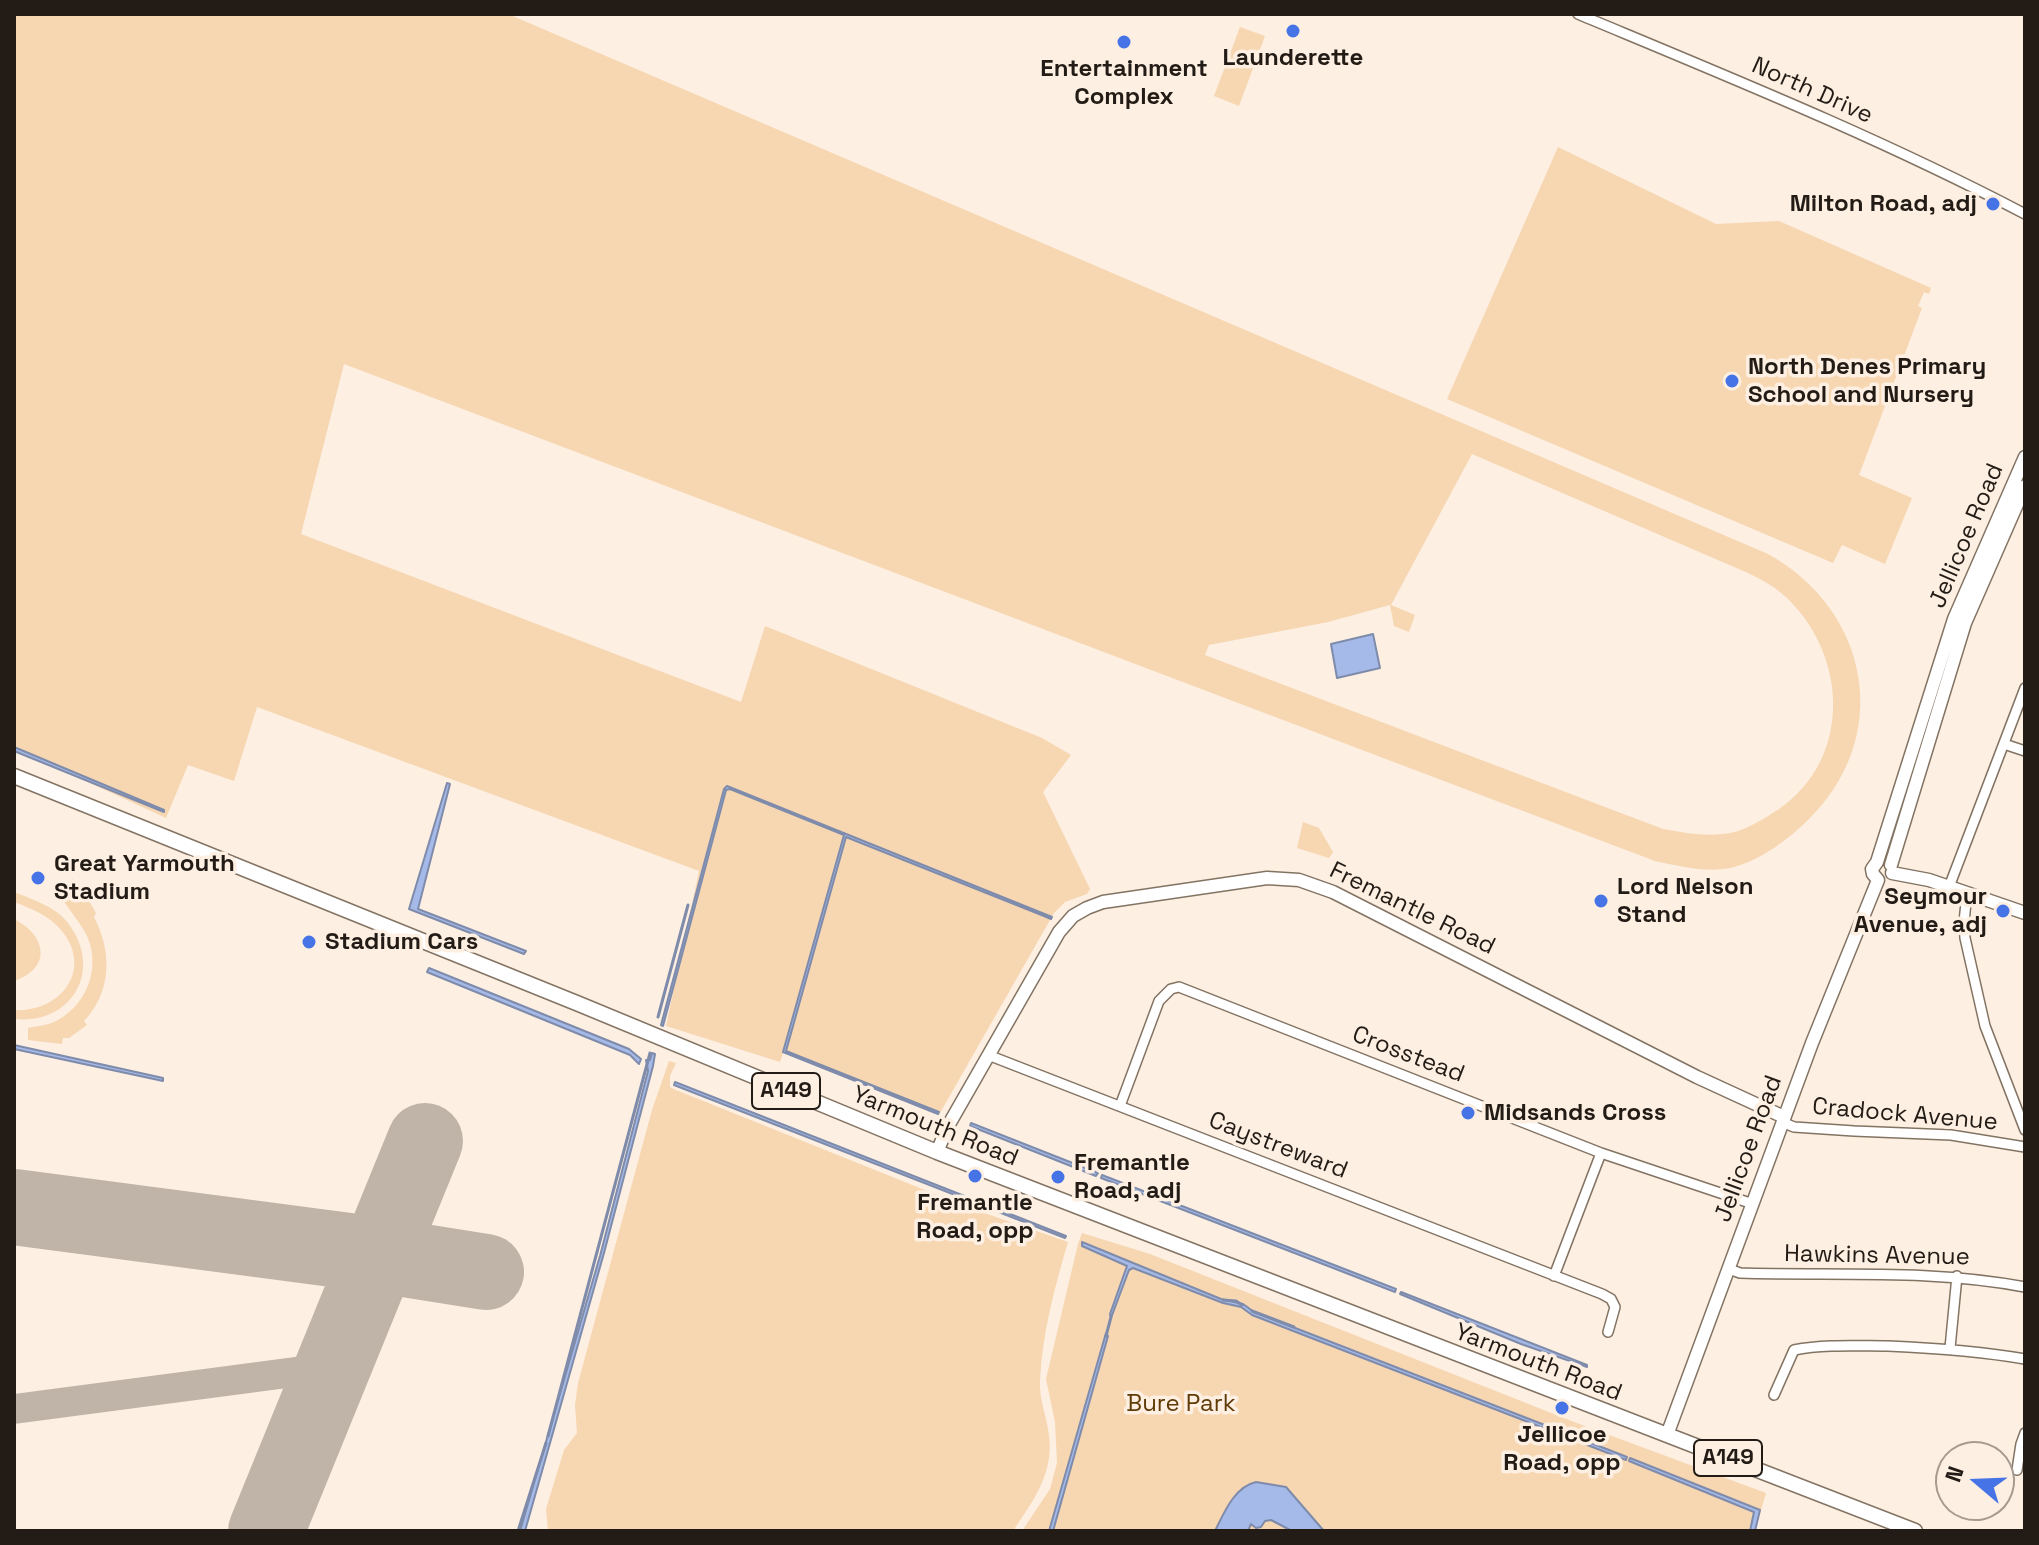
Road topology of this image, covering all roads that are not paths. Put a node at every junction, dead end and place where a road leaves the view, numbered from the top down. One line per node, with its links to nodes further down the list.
1 (1578, 14): 2 (street, North Drive)
2 (2025, 214)
3 (2025, 457): 5 (street, Jellicoe Road)
4 (2025, 486): 5 (street, Jellicoe Road)
5 (1970, 594): 6 (street, Jellicoe Road)
6 (1959, 621): 11 (street, Jellicoe Road); 12 (street, Jellicoe Road)
7 (2025, 688): 8 (street)
8 (2004, 744): 9 (street); 14 (street)
9 (2025, 751)
10 (14, 776): 22 (main road, Yarmouth Road / A149)
11 (1877, 862): 12 (street); 13 (street, Jellicoe Road)
12 (1892, 869): 13 (street); 14 (street)
13 (1878, 880): 19 (street, Jellicoe Road)
14 (1949, 887): 15 (street)
15 (1967, 893): 16 (street); 20 (street)
16 (2025, 913)
17 (988, 1055): 18 (street, Caystreward); 19 (street, Fremantle Road); 22 (street, Fremantle Road)
18 (1120, 1106): 23 (street, Crosstead); 26 (street, Caystreward)
19 (1783, 1119): 21 (street, Cradock Avenue); 24 (street, Jellicoe Road)
20 (2025, 1130)
21 (2025, 1147)
22 (937, 1152): 34 (main road, Yarmouth Road / A149)
23 (1601, 1153): 24 (street, Crosstead); 26 (street)
24 (1753, 1204): 25 (street, Jellicoe Road)
25 (1729, 1269): 27 (street, Hawkins Avenue); 34 (street, Jellicoe Road)
26 (1554, 1276): 29 (street, Caystreward)
27 (1957, 1276): 28 (street, Hawkins Avenue); 30 (street)
28 (2025, 1287)
29 (1608, 1332)
30 (1950, 1348): 31 (street); 32 (street)
31 (2025, 1359)
32 (1774, 1395)
33 (2025, 1433): 35 (street)
34 (1667, 1435): 36 (main road, A149)
35 (2017, 1470)
36 (1915, 1531)

